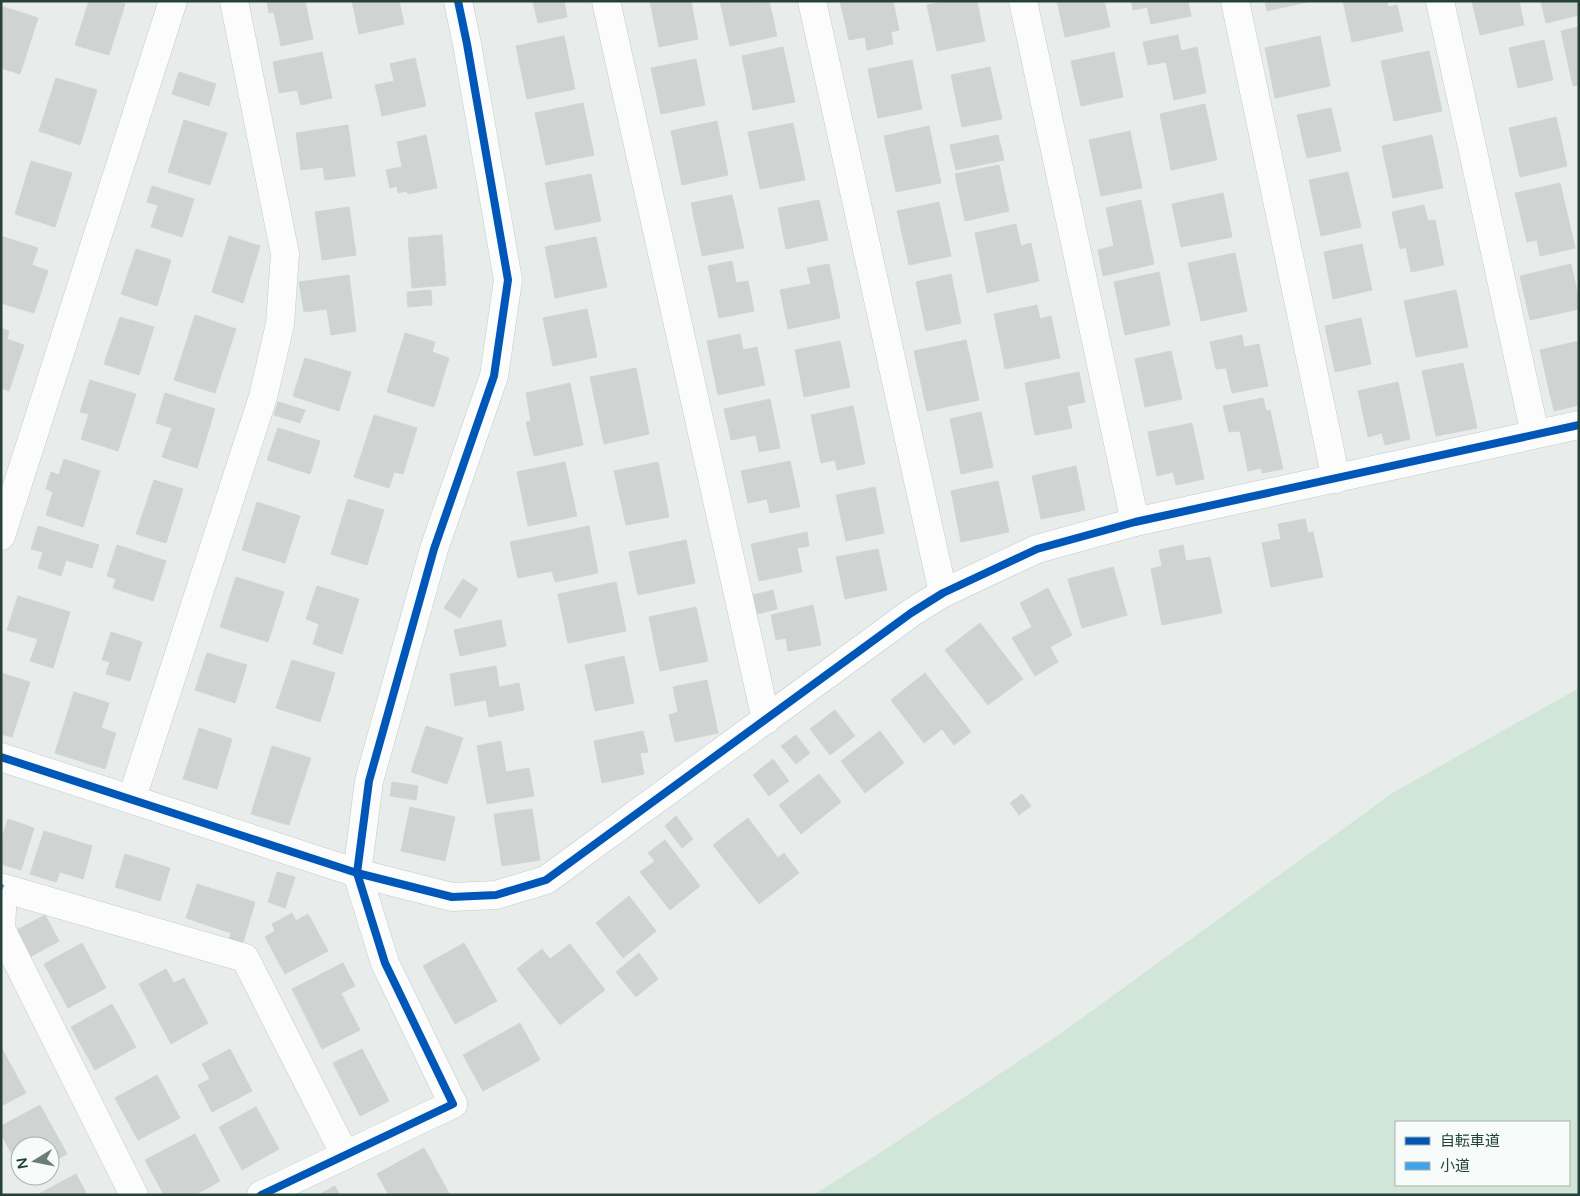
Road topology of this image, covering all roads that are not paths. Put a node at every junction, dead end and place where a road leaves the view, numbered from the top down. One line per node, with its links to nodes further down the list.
1 (173, 1): 13 (street)
2 (234, 1): 17 (street)
3 (458, 1): 18 (street)
4 (606, 1): 15 (street)
5 (812, 1): 14 (street)
6 (1023, 1): 12 (street)
7 (1235, 1): 11 (street)
8 (1440, 1): 10 (street)
9 (1579, 425): 10 (street)
10 (1535, 434): 11 (street)
11 (1336, 479): 12 (street)
12 (1135, 522): 14 (street)
13 (1, 536)
14 (942, 593): 15 (street)
15 (766, 720): 18 (street)
16 (1, 757): 17 (street)
17 (132, 798): 18 (street)
18 (357, 873): 20 (street)
19 (2, 887): 20 (street); 21 (street)
20 (345, 1155): 22 (street)
21 (134, 1195)
22 (261, 1195)

